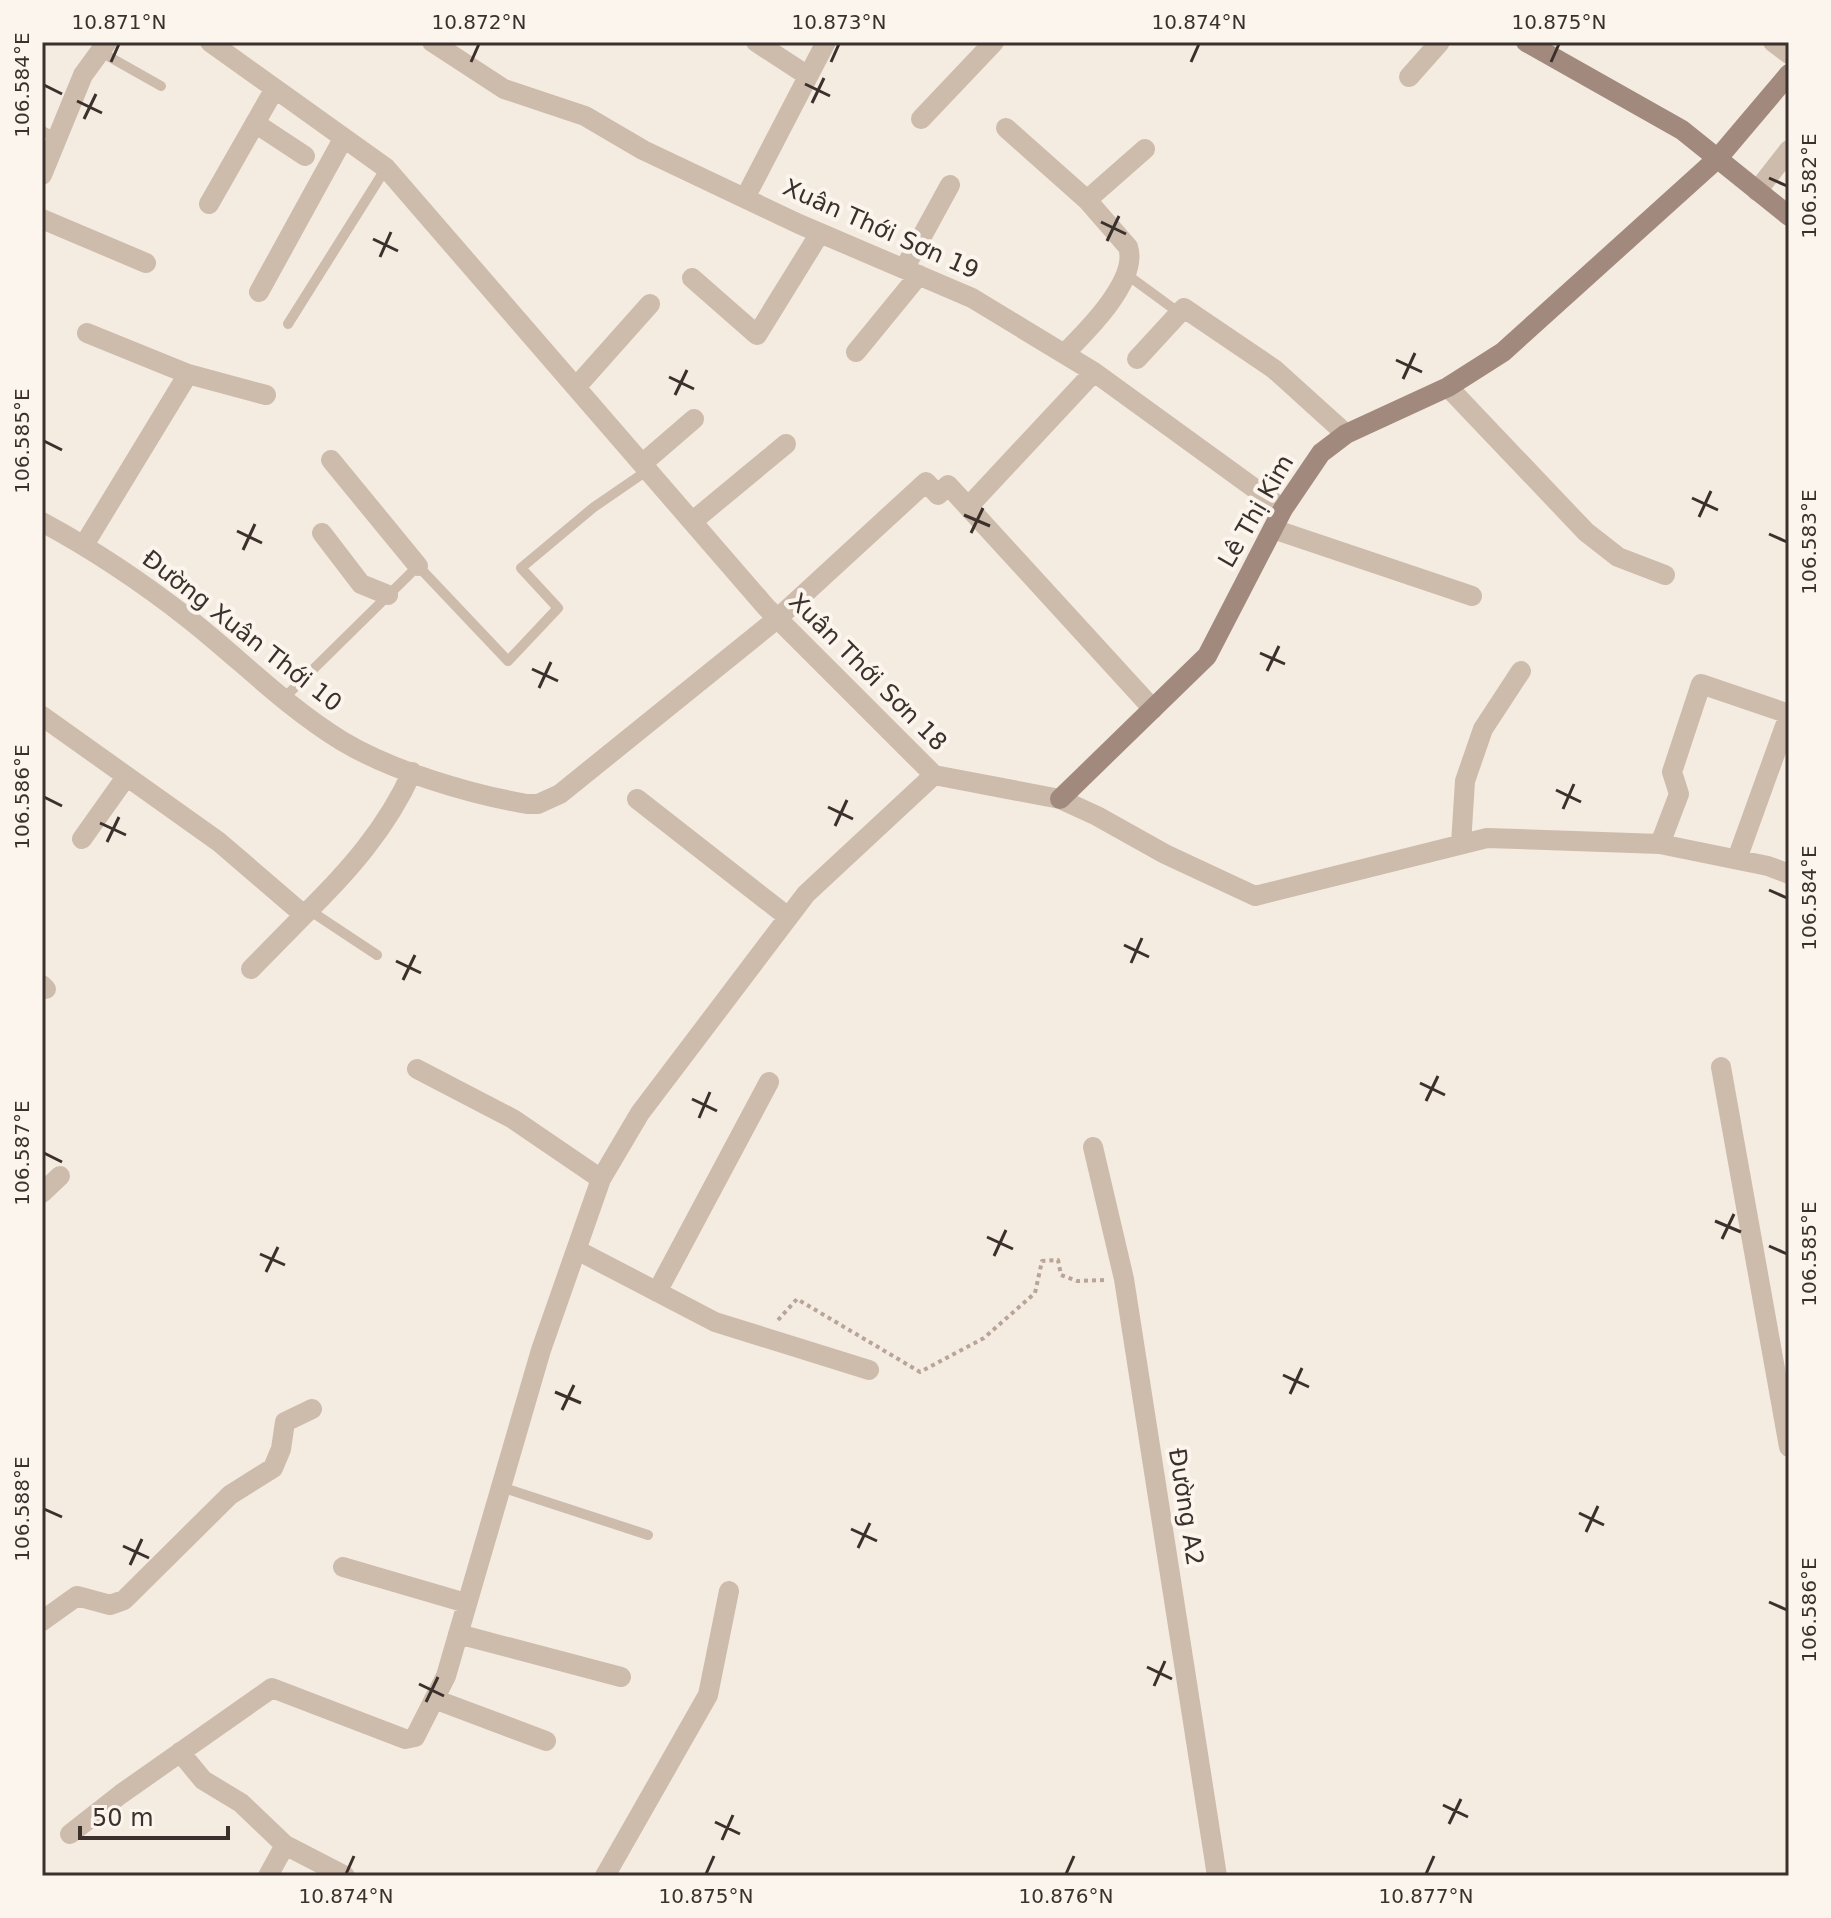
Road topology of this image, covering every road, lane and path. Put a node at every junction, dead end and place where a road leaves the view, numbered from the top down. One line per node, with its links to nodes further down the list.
1 (210, 42): 15 (street, Xuân Thới Sơn 18)
2 (432, 42): 29 (street, Xuân Thới Sơn 19)
3 (756, 42): 12 (street)
4 (826, 42): 12 (street)
5 (994, 42): 16 (street)
6 (1440, 42): 13 (street)
7 (1526, 42): 24 (street)
8 (1773, 42): 10 (street)
9 (103, 46): 14 (lane); 19 (street)
10 (1789, 54)
11 (1789, 74): 24 (street, Lê Thị Kim)
12 (808, 76): 29 (street)
13 (1409, 77)
14 (161, 86)
15 (274, 90): 17 (street); 20 (street, Xuân Thới Sơn 18)
16 (921, 119)
17 (255, 123): 23 (street); 31 (street)
18 (1006, 128): 30 (street)
19 (50, 134): 26 (street)
20 (343, 139): 25 (street, Xuân Thới Sơn 18); 39 (street)
21 (1145, 149): 30 (street)
22 (1789, 150): 28 (street)
23 (305, 156)
24 (1718, 158): 28 (street); 50 (street, Lê Thị Kim)
25 (386, 168): 42 (lane); 49 (street, Xuân Thới Sơn 18)
26 (42, 175)
27 (950, 185): 36 (street)
28 (1757, 191): 32 (street)
29 (746, 196): 34 (street, Xuân Thới Sơn 19)
30 (1087, 200): 37 (street)
31 (209, 204)
32 (1789, 216)
33 (42, 219): 35 (street)
34 (820, 233): 36 (street, Xuân Thới Sơn 19); 38 (street)
35 (146, 263)
36 (911, 272): 44 (street); 45 (street, Xuân Thới Sơn 19)
37 (1126, 274): 41 (lane); 45 (street)
38 (692, 278)
39 (259, 292)
40 (650, 304): 49 (street)
41 (1178, 312): 46 (street); 53 (street)
42 (288, 324)
43 (87, 333): 48 (street)
44 (856, 352)
45 (1064, 354): 47 (street, Xuân Thới Sơn 19)
46 (1137, 359)
47 (1094, 372): 57 (street); 58 (street, Xuân Thới Sơn 19)
48 (188, 374): 51 (street); 63 (street)
49 (577, 386): 56 (street, Xuân Thới Sơn 18)
50 (1448, 387): 53 (street, Lê Thị Kim); 65 (street)
51 (266, 395)
52 (694, 419): 56 (street)
53 (1346, 434): 58 (street, Lê Thị Kim)
54 (786, 444): 59 (street)
55 (331, 460): 64 (street)
56 (646, 467): 59 (street, Xuân Thới Sơn 18); 64 (lane)
57 (968, 507): 68 (street, Đường Xuân Thới 10); 71 (street)
58 (1283, 509): 61 (street, Lê Thị Kim)
59 (693, 521): 68 (street, Xuân Thới Sơn 18)
60 (42, 522): 63 (street, Đường Xuân Thới 10)
61 (1273, 529): 67 (street); 71 (street, Lê Thị Kim)
62 (322, 533): 66 (street)
63 (84, 545): 70 (street, Đường Xuân Thới 10)
64 (418, 566): 66 (lane)
65 (1665, 575)
66 (388, 595): 70 (lane)
67 (1472, 596)
68 (778, 618): 74 (street, Đường Xuân Thới 10); 75 (street, Xuân Thới Sơn 18)
69 (1521, 671): 80 (street)
70 (281, 700): 74 (street, Đường Xuân Thới 10)
71 (1153, 709): 78 (street, Lê Thị Kim)
72 (1789, 714): 81 (street); 82 (street)
73 (42, 716): 76 (street)
74 (412, 772): 84 (street)
75 (934, 775): 78 (street, Xuân Thới Sơn 18); 85 (street)
76 (126, 777): 79 (street); 84 (street)
77 (637, 799): 85 (street)
78 (1060, 799): 80 (street, Xuân Thới Sơn 18)
79 (82, 839)
80 (1461, 844): 81 (street, Xuân Thới Sơn 18)
81 (1660, 844): 82 (street, Xuân Thới Sơn 18)
82 (1737, 859): 83 (street, Xuân Thới Sơn 18)
83 (1789, 874)
84 (306, 912): 86 (lane); 87 (street)
85 (788, 917): 93 (street)
86 (377, 955)
87 (251, 969)
88 (1721, 1067): 101 (street)
89 (417, 1069): 93 (street)
90 (769, 1082): 97 (street)
91 (1093, 1147): 96 (street, Đường A2)
92 (60, 1176): 94 (street)
93 (601, 1179): 95 (street)
94 (42, 1193)
95 (577, 1250): 97 (street); 102 (street)
96 (1124, 1279): 98 (path); 118 (street, Đường A2)
97 (657, 1292): 98 (street)
98 (762, 1337): 99 (street)
99 (869, 1370)
100 (312, 1409): 107 (street)
101 (1789, 1447)
102 (501, 1487): 103 (lane); 106 (street)
103 (648, 1535)
104 (343, 1567): 106 (street)
105 (729, 1591): 117 (street)
106 (466, 1603): 108 (street)
107 (42, 1621)
108 (458, 1634): 109 (street); 110 (street)
109 (621, 1677)
110 (434, 1699): 111 (street); 112 (street)
111 (546, 1741)
112 (180, 1752): 113 (street); 114 (street)
113 (70, 1834)
114 (285, 1845): 115 (street); 116 (street)
115 (268, 1876)
116 (345, 1876)
117 (605, 1876)
118 (1217, 1876)

